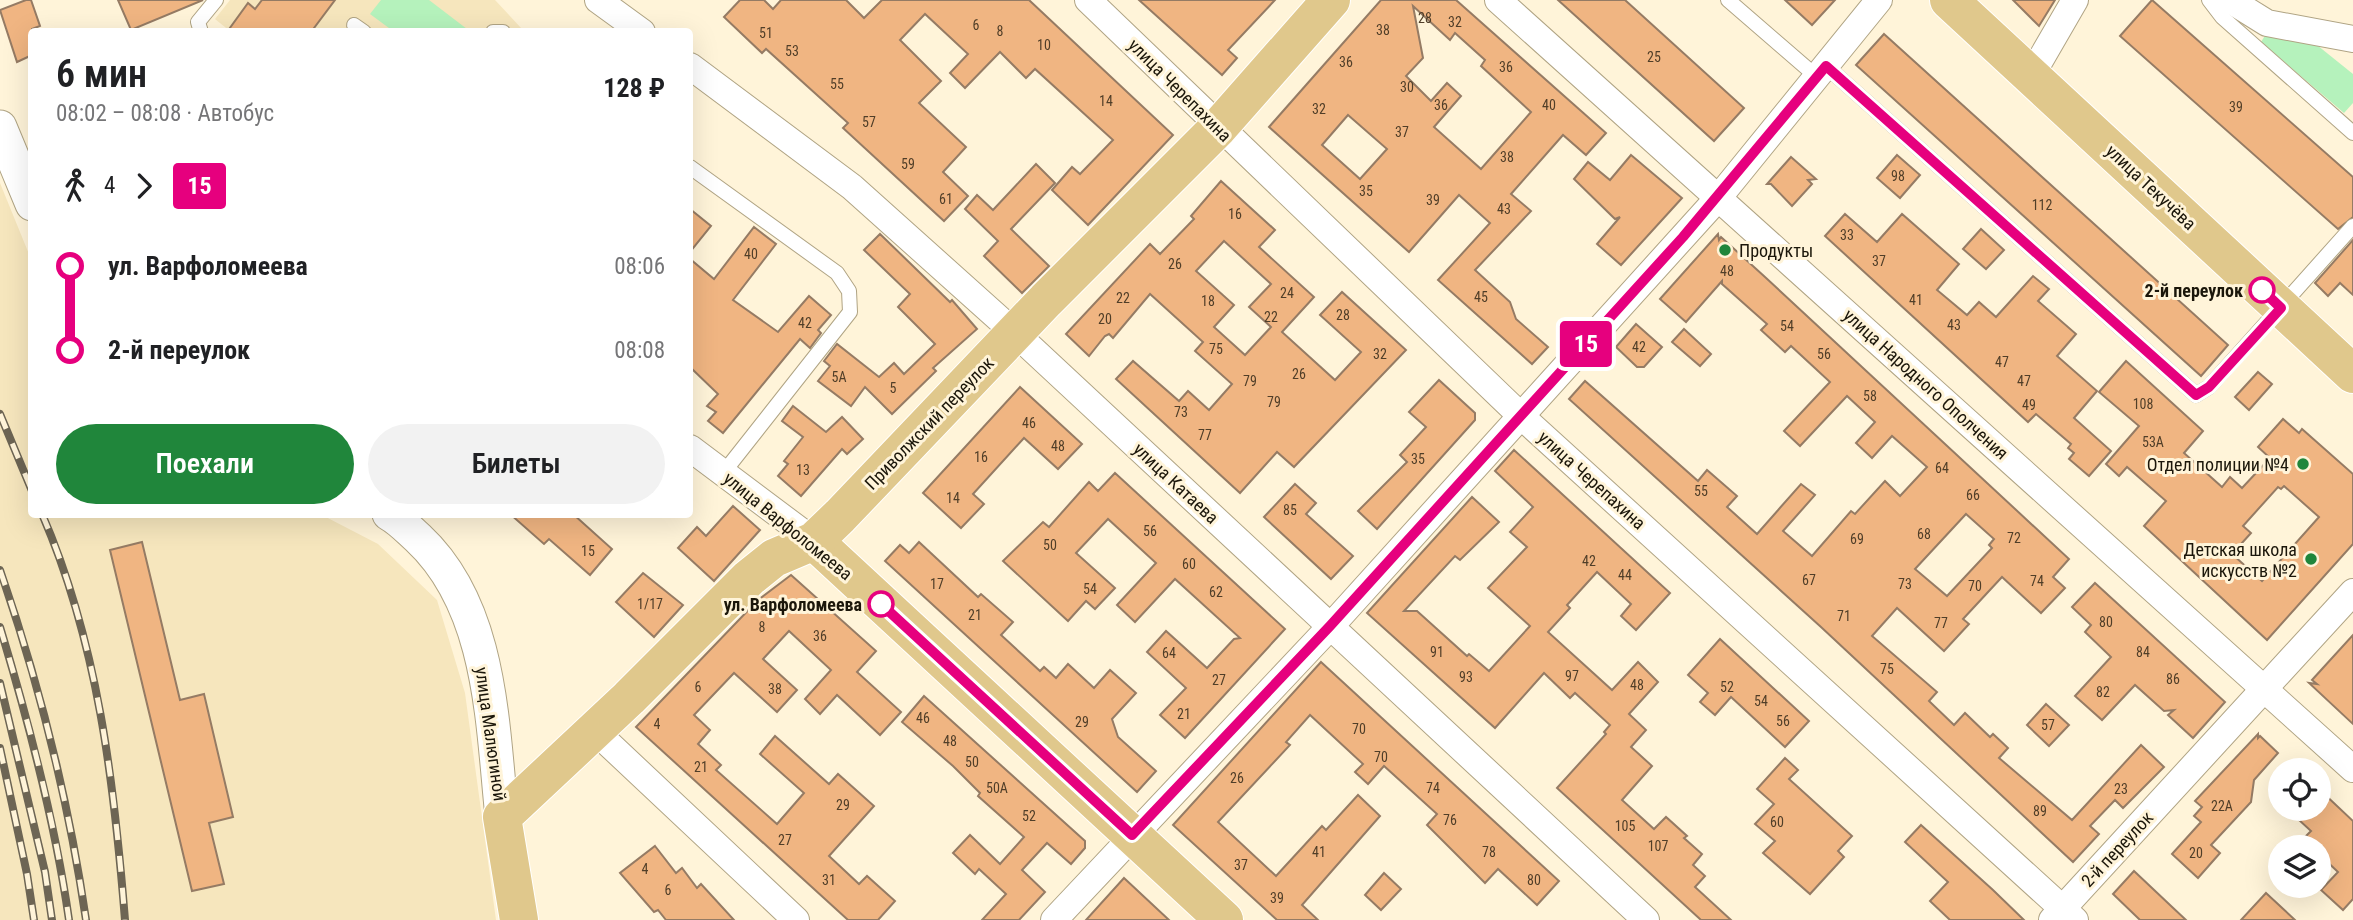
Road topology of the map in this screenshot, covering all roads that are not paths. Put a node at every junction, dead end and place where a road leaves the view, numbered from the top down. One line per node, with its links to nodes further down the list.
1 (216, 0): 12 (lane)
2 (598, 0): 13 (street)
3 (1088, 0): 19 (street, улица Черепахина)
4 (1331, 0): 19 (main road, Приволжский переулок)
5 (1498, 0): 23 (street, улица Народного Ополчения)
6 (1728, 0): 16 (lane)
7 (1879, 0): 16 (street)
8 (1949, 0): 17 (main road, улица Текучёва)
9 (2075, 0): 17 (street)
10 (2209, 0): 20 (lane)
11 (2230, 0): 14 (street)
12 (200, 28)
13 (636, 28)
14 (2353, 39)
15 (693, 68): 26 (street, улица Катаева)
16 (1821, 72): 23 (street); 25 (lane)
17 (2031, 76): 25 (main road, улица Текучёва)
18 (0, 127): 22 (street)
19 (1218, 128): 26 (main road, Приволжский переулок); 28 (street, улица Черепахина)
20 (2353, 133)
21 (693, 169): 30 (lane)
22 (28, 194)
23 (1718, 197): 28 (street); 35 (street, улица Народного Ополчения)
24 (2353, 226): 25 (lane)
25 (2281, 308): 27 (main road, улица Текучёва)
26 (1015, 333): 32 (main road, Приволжский переулок); 34 (street, улица Катаева)
27 (2353, 374)
28 (1521, 415): 34 (street); 40 (street, улица Черепахина)
29 (693, 450): 30 (street, улица Варфоломеева)
30 (724, 472): 32 (street, улица Варфоломеева)
31 (394, 518): 38 (street, улица Малюгиной)
32 (814, 541): 36 (main road, Приволжский переулок); 39 (main road, улица Варфоломеева)
33 (2353, 592): 35 (street, 2-й переулок)
34 (1330, 626): 39 (street); 45 (street, улица Катаева)
35 (2265, 688): 37 (street, улица Народного Ополчения); 40 (street, 2-й переулок)
36 (594, 730): 38 (main road, Приволжский переулок); 42 (street)
37 (2353, 769)
38 (502, 817): 41 (main road)
39 (1132, 835): 43 (street); 44 (main road, улица Варфоломеева)
40 (2063, 916)
41 (519, 920)
42 (796, 920)
43 (1054, 920)
44 (1224, 920)
45 (1646, 920)

